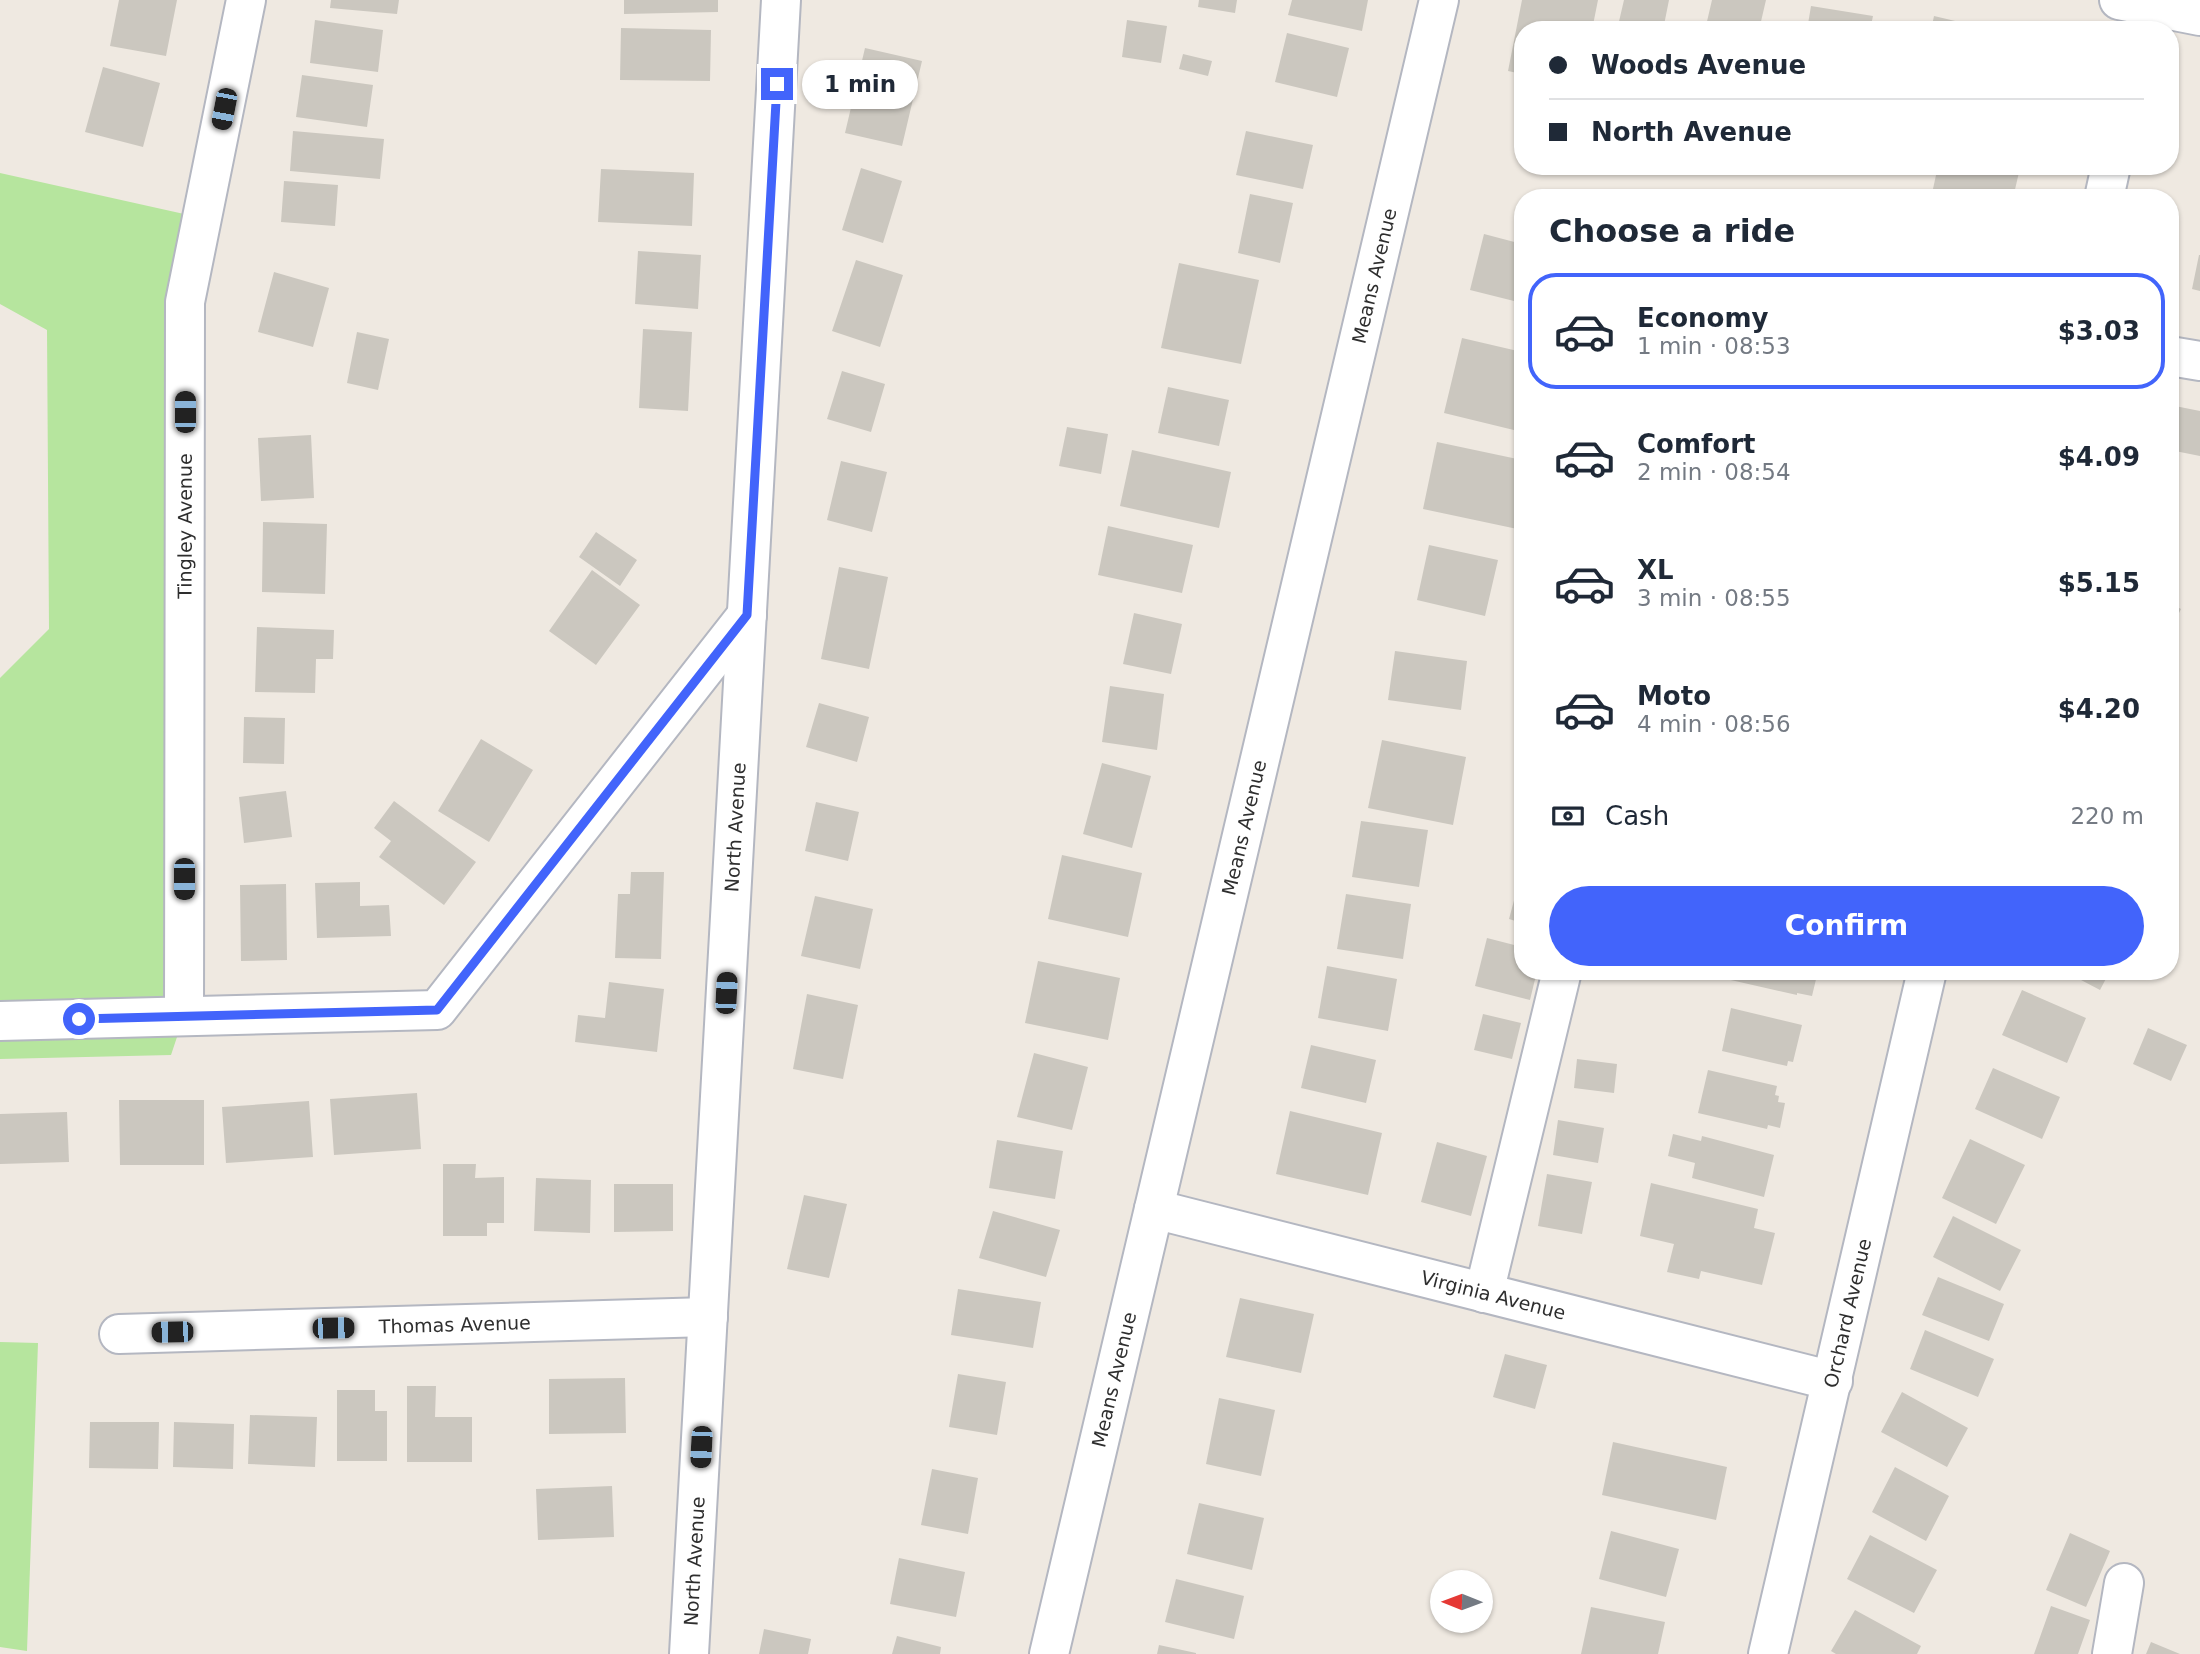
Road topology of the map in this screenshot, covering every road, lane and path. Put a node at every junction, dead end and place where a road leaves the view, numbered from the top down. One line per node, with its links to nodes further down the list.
1 (246, 0): 11 (street, Tingley Avenue)
2 (781, 0): 8 (street, North Avenue)
3 (1438, 0): 13 (street, Means Avenue)
4 (2140, 9): 5 (street)
5 (2200, 16)
6 (2179, 358): 7 (street)
7 (2200, 361)
8 (747, 615): 11 (street); 15 (street, North Avenue)
9 (1560, 980): 14 (street)
10 (1925, 980): 17 (street, Orchard Avenue)
11 (184, 1016): 12 (street)
12 (0, 1021)
13 (1154, 1209): 14 (street, Virginia Avenue); 20 (street, Means Avenue)
14 (1484, 1293): 17 (street, Virginia Avenue)
15 (708, 1317): 16 (street, Thomas Avenue); 19 (street, North Avenue)
16 (119, 1334)
17 (1833, 1381): 21 (street, Orchard Avenue)
18 (2124, 1583): 22 (street)
19 (689, 1654)
20 (1048, 1654)
21 (1768, 1654)
22 (2112, 1654)

